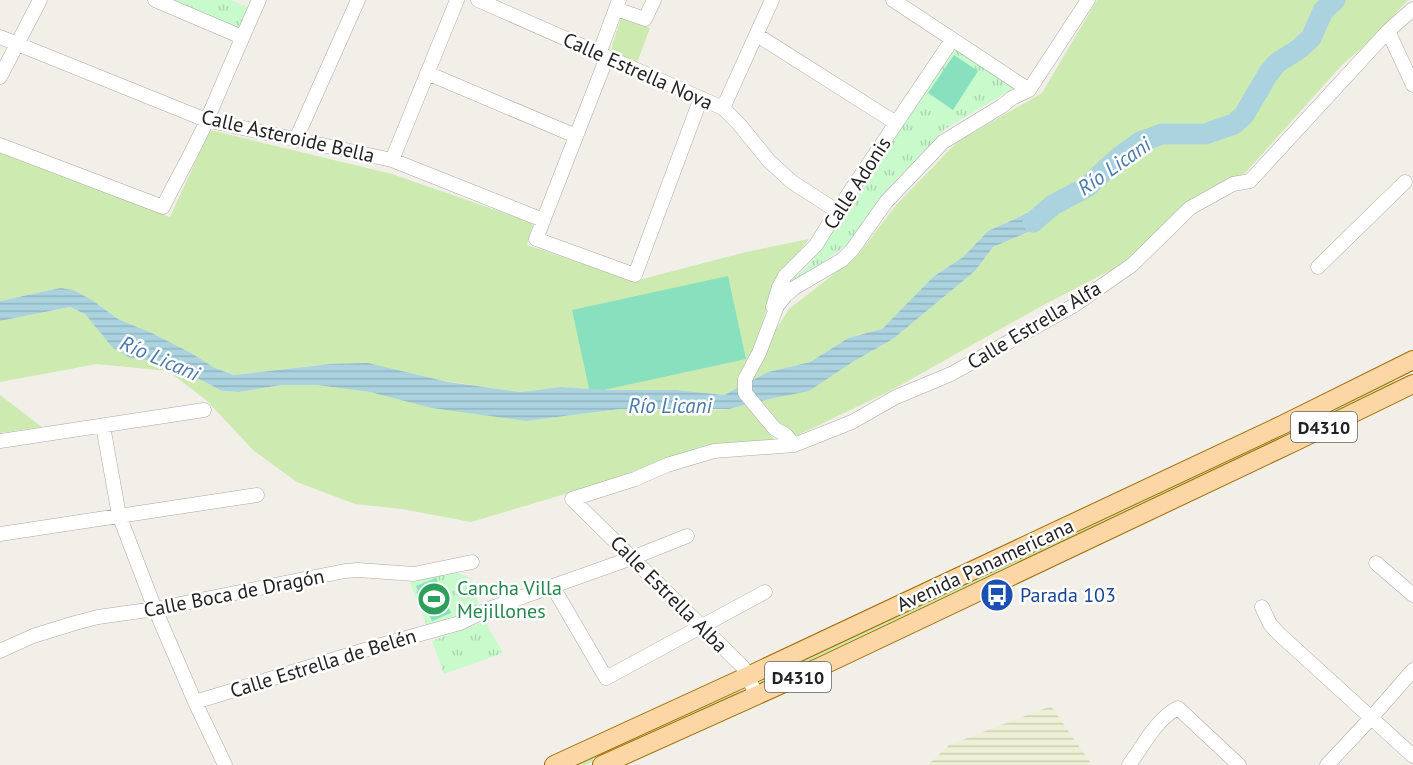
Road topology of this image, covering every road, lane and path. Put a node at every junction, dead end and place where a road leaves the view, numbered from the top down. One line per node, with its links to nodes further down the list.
1 (40, 0): 18 (street)
2 (155, 0): 16 (street)
3 (358, 0): 29 (street)
4 (457, 0): 20 (street)
5 (478, 0): 19 (street, Calle Estrella Nova)
6 (654, 0): 11 (street)
7 (772, 0): 14 (street)
8 (893, 0): 17 (street)
9 (255, 1): 16 (street)
10 (1084, 1): 23 (street)
11 (617, 5): 19 (street)
12 (1413, 9): 13 (street, Calle Estrella Alfa)
13 (1388, 31): 22 (street); 42 (street, Calle Estrella Alfa)
14 (758, 35): 25 (street); 27 (street)
15 (0, 37): 18 (street, Calle Asteroide Bella)
16 (242, 37): 26 (street)
17 (952, 40): 23 (street); 27 (street, Calle Adonis)
18 (17, 45): 21 (street); 26 (street, Calle Asteroide Bella)
19 (603, 56): 24 (street, Calle Estrella Nova); 28 (street)
20 (427, 73): 28 (street); 31 (street)
21 (0, 77)
22 (1413, 85)
23 (1029, 90): 36 (street)
24 (701, 98): 25 (street, Calle Estrella Nova); 34 (street)
25 (723, 108): 33 (street, Calle Estrella Nova)
26 (206, 120): 29 (street, Calle Asteroide Bella); 30 (street)
27 (896, 123): 33 (street, Calle Adonis)
28 (576, 136): 34 (street)
29 (296, 139): 31 (street, Calle Asteroide Bella)
30 (0, 145)
31 (392, 160): 34 (street, Calle Asteroide Bella)
32 (1406, 182): 35 (street)
33 (837, 212): 36 (street, Calle Adonis)
34 (543, 220)
35 (1318, 267)
36 (769, 327): 42 (street)
37 (1412, 363): 59 (main road, Avenida Panamericana / D4310)
38 (1413, 384): 60 (main road, Avenida Panamericana / D4310)
39 (204, 410): 40 (street)
40 (103, 426): 41 (street); 45 (street)
41 (0, 441)
42 (794, 445): 44 (street, Calle Estrella Alfa)
43 (257, 495): 45 (street)
44 (572, 499): 48 (street, Calle Estrella Alba)
45 (119, 516): 46 (street); 55 (street)
46 (0, 534)
47 (687, 536): 48 (street, Calle Estrella de Belén)
48 (632, 558): 51 (street, Calle Estrella de Belén); 56 (street, Calle Estrella Alba)
49 (472, 562): 55 (street, Calle Boca de Dragón)
50 (1376, 563): 53 (street)
51 (553, 587): 56 (street); 61 (street, Calle Estrella de Belén)
52 (765, 592): 56 (street)
53 (1413, 596)
54 (1262, 607): 62 (street)
55 (155, 609): 57 (street, Calle Boca de Dragón); 61 (street)
56 (702, 627): 59 (street, Calle Estrella Alba)
57 (0, 651)
58 (1413, 670): 62 (street)
59 (748, 676): 60 (street, Calle Estrella Alba); 65 (main road, Avenida Panamericana / D4310)
60 (757, 696): 66 (main road, Avenida Panamericana / D4310)
61 (195, 702): 64 (street)
62 (1371, 718): 63 (street); 69 (street)
63 (1413, 756)
64 (225, 765)
65 (554, 765)
66 (602, 765)
67 (1129, 765): 68 (street)
68 (1239, 765)
69 (1327, 765)

